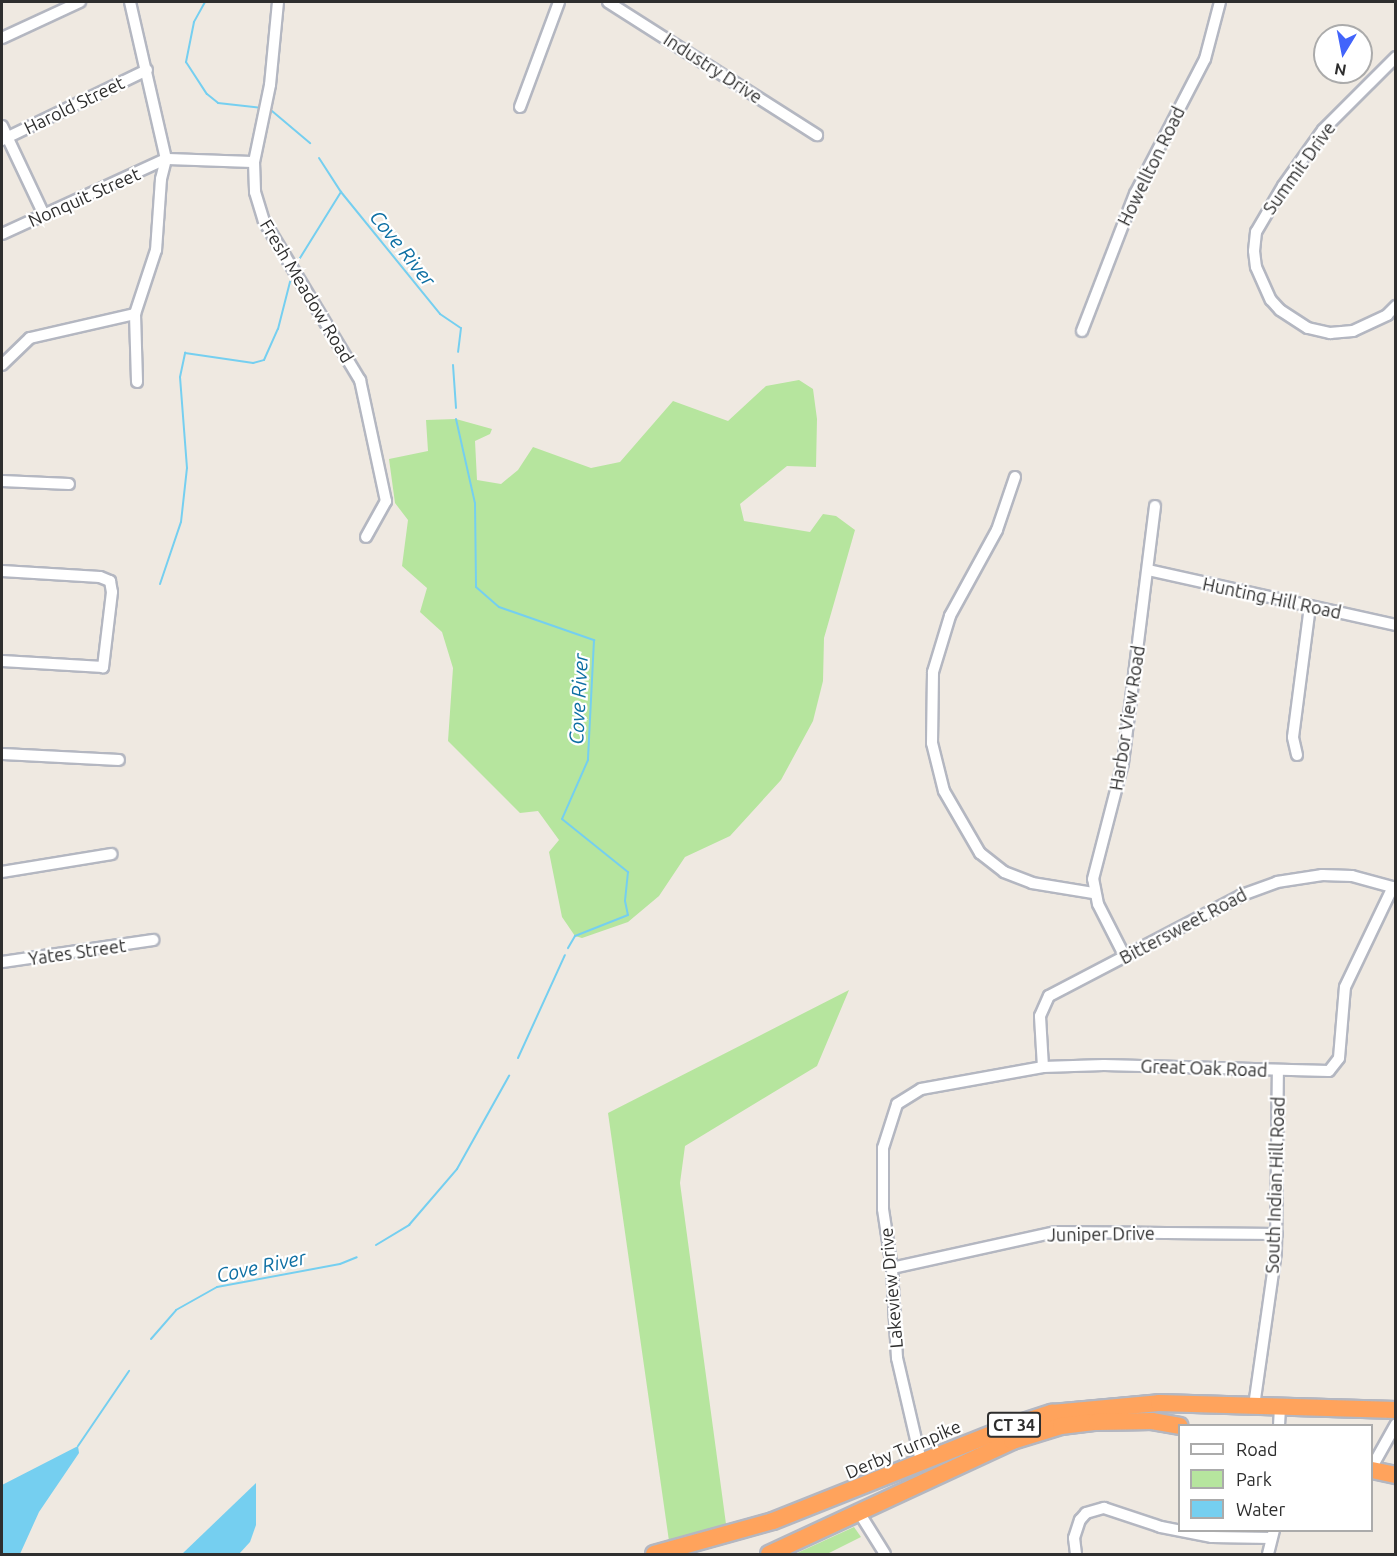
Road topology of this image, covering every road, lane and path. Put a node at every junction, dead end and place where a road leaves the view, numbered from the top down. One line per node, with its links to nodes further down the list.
1 (80, 2): 7 (street)
2 (130, 2): 9 (street)
3 (278, 2): 15 (street, Fresh Meadow Road)
4 (560, 2): 10 (street)
5 (608, 2): 12 (street, Industry Drive)
6 (1220, 2): 20 (street, Howellton Road)
7 (2, 38)
8 (1395, 57): 18 (street, Summit Drive)
9 (147, 70): 13 (street, Harold Street); 14 (street)
10 (520, 107)
11 (2, 126): 13 (street)
12 (817, 135)
13 (4, 139): 16 (street)
14 (166, 159): 15 (street); 16 (street, Nonquit Street); 19 (street)
15 (254, 162): 27 (street, Fresh Meadow Road)
16 (44, 215): 17 (street, Nonquit Street)
17 (2, 234)
18 (1395, 306)
19 (135, 314): 21 (street); 22 (street)
20 (1082, 331)
21 (2, 365)
22 (137, 381)
23 (1015, 477): 39 (street)
24 (2, 481): 25 (street)
25 (69, 484)
26 (1155, 506): 28 (street, Harbor View Road)
27 (366, 537)
28 (1149, 570): 30 (street, Hunting Hill Road); 39 (street, Harbor View Road)
29 (2, 571): 32 (street)
30 (1310, 606): 31 (street, Hunting Hill Road); 34 (street)
31 (1395, 625)
32 (2, 661)
33 (2, 754): 35 (street)
34 (1297, 755)
35 (119, 760)
36 (112, 854): 37 (street)
37 (2, 872)
38 (1394, 887): 41 (street, Bittersweet Road); 44 (street, Great Oak Road)
39 (1094, 893): 41 (street)
40 (153, 940): 42 (street, Yates Street)
41 (1125, 957): 43 (street, Bittersweet Road)
42 (2, 962)
43 (1043, 1067): 44 (street, Great Oak Road); 45 (street, Great Oak Road)
44 (1278, 1071): 46 (street, South Indian Hill Road)
45 (892, 1113): 47 (street, Lakeview Drive)
46 (1277, 1234): 47 (street, Juniper Drive); 48 (street, South Indian Hill Road)
47 (892, 1268): 54 (street, Lakeview Drive)
48 (1254, 1406): 49 (highway, Derby Turnpike / CT 34); 54 (highway, Derby Turnpike / CT 34)
49 (1280, 1407): 50 (highway, Derby Turnpike / CT 34); 51 (street)
50 (1395, 1410)
51 (1280, 1424)
52 (1395, 1424): 55 (street)
53 (1178, 1426): 58 (highway, Derby Turnpike / CT 34)
54 (921, 1461): 62 (highway, Derby Turnpike / CT 34)
55 (1373, 1464)
56 (1373, 1469): 57 (highway)
57 (1395, 1475)
58 (860, 1514): 63 (highway, Derby Turnpike / CT 34); 64 (street)
59 (1178, 1530): 65 (street)
60 (1186, 1532): 61 (street)
61 (1272, 1534): 66 (street)
62 (654, 1554)
63 (769, 1554)
64 (885, 1554)
65 (1076, 1554)
66 (1268, 1554)

